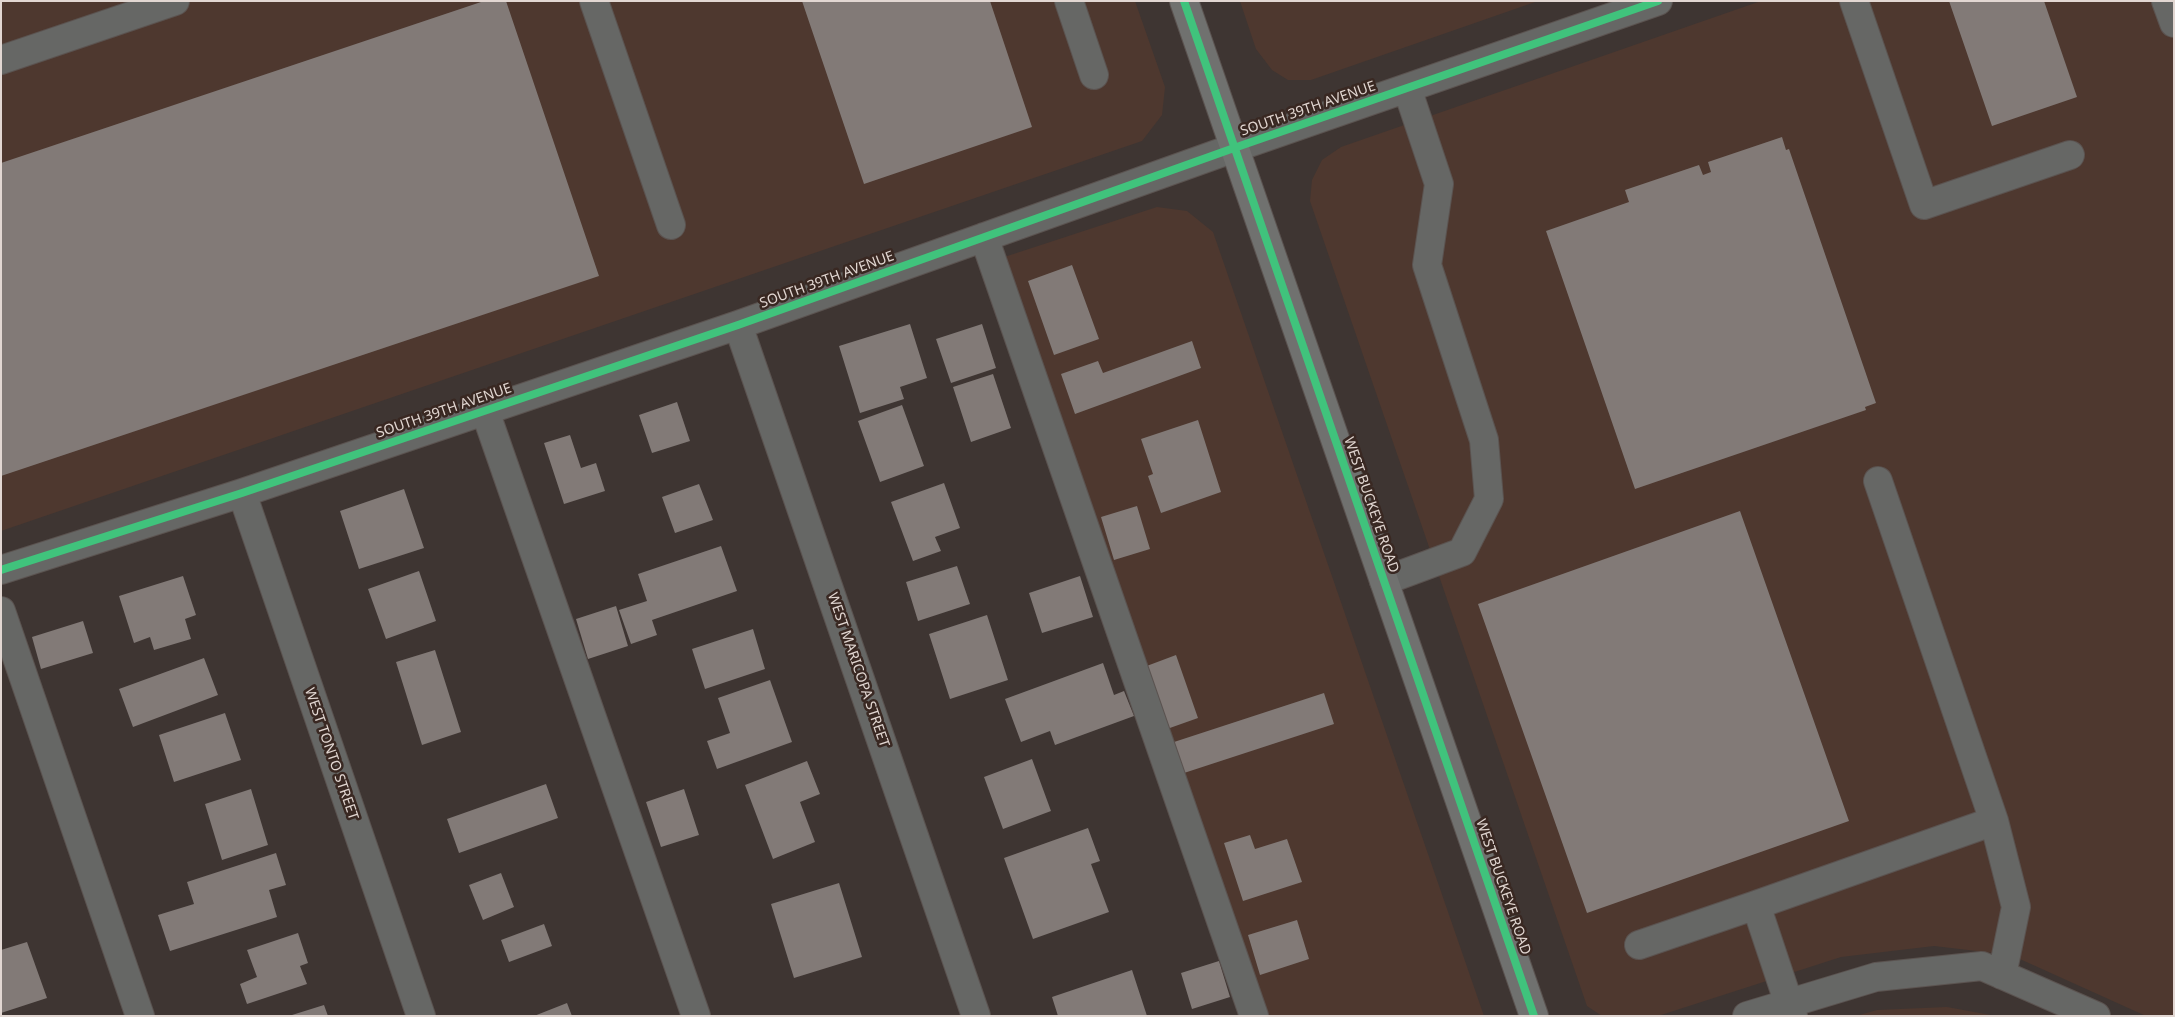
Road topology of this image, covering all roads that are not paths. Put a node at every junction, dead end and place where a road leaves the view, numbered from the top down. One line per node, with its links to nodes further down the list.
1 (175, 1): 9 (street)
2 (594, 1): 14 (street)
3 (1069, 1): 10 (street)
4 (1184, 1): 12 (main road, WEST BUCKEYE ROAD)
5 (1658, 1): 11 (street, SOUTH 39TH AVENUE)
6 (1854, 1): 13 (street)
7 (2166, 1): 8 (street)
8 (2174, 22)
9 (1, 60)
10 (1094, 75)
11 (1407, 88): 12 (street, SOUTH 39TH AVENUE); 21 (street)
12 (1234, 148): 15 (street, SOUTH 39TH AVENUE); 21 (main road, WEST BUCKEYE ROAD)
13 (2070, 154)
14 (671, 225)
15 (984, 237): 16 (street, SOUTH 39TH AVENUE); 32 (street)
16 (738, 325): 17 (street, SOUTH 39TH AVENUE); 31 (street, WEST MARICOPA STREET)
17 (485, 411): 19 (street, SOUTH 39TH AVENUE); 30 (street)
18 (1878, 481): 23 (street)
19 (242, 493): 20 (street, SOUTH 39TH AVENUE); 29 (street, WEST TONTO STREET)
20 (1, 570)
21 (1384, 581): 33 (main road, WEST BUCKEYE ROAD)
22 (1, 611): 28 (street)
23 (1994, 821): 24 (street); 26 (street)
24 (1756, 905): 25 (street); 27 (street)
25 (1639, 945)
26 (2002, 975): 27 (street); 35 (street)
27 (1790, 1009): 34 (street)
28 (140, 1016)
29 (421, 1016)
30 (696, 1016)
31 (976, 1016)
32 (1254, 1016)
33 (1534, 1016)
34 (1747, 1016)
35 (2096, 1016)

